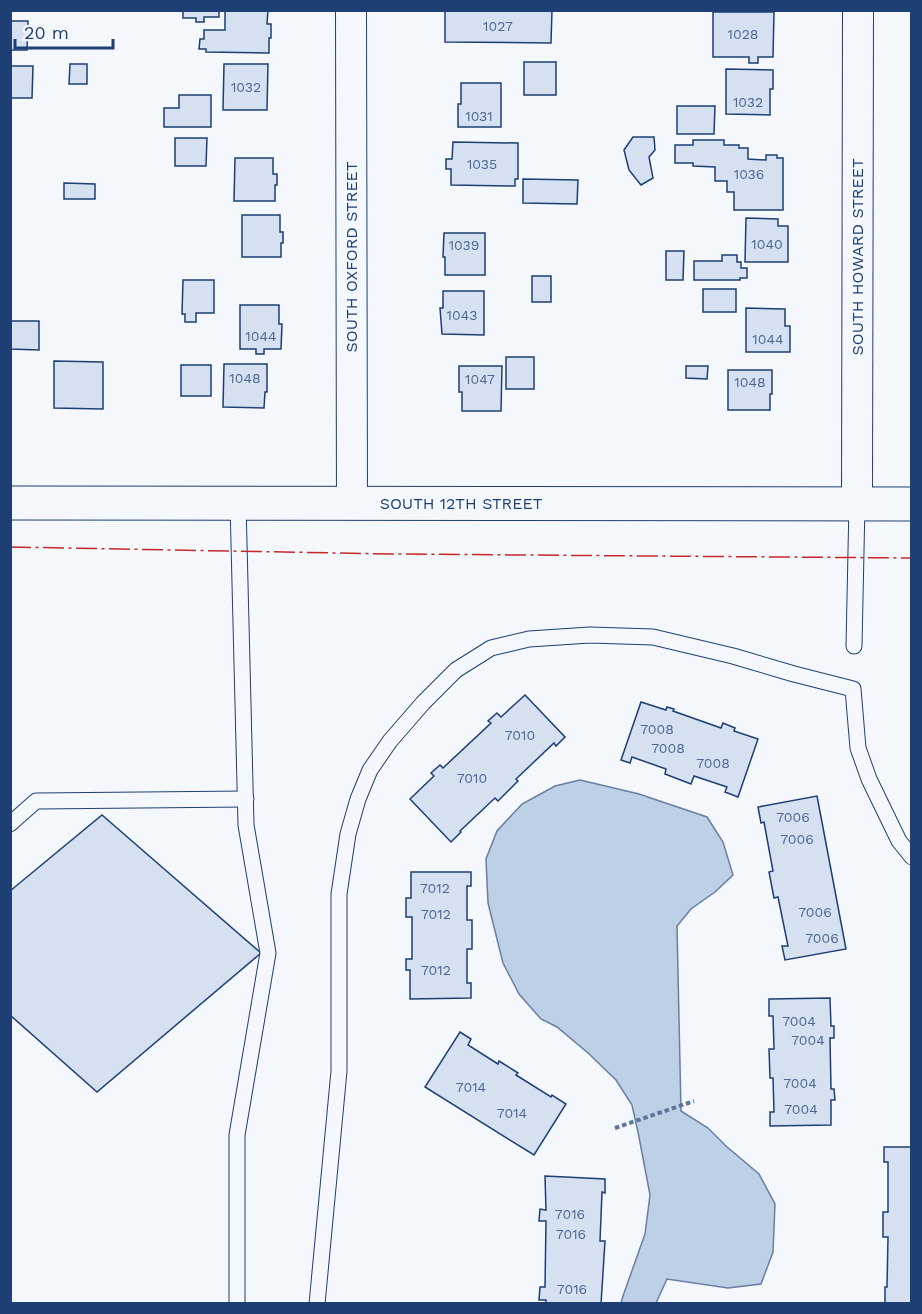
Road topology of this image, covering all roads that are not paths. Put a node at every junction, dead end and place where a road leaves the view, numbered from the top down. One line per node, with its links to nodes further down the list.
1 (351, 10): 5 (street, SOUTH OXFORD STREET)
2 (858, 10): 6 (street, SOUTH HOWARD STREET)
3 (10, 503): 4 (main road, SOUTH 12TH STREET)
4 (238, 503): 5 (main road, SOUTH 12TH STREET); 9 (lane)
5 (352, 503): 6 (main road, SOUTH 12TH STREET)
6 (857, 504): 7 (main road, SOUTH 12TH STREET); 8 (lane)
7 (912, 504)
8 (854, 646)
9 (246, 799): 10 (lane); 13 (lane)
10 (10, 824)
11 (905, 838): 12 (lane); 14 (lane)
12 (912, 857)
13 (237, 1304)
14 (318, 1304)

